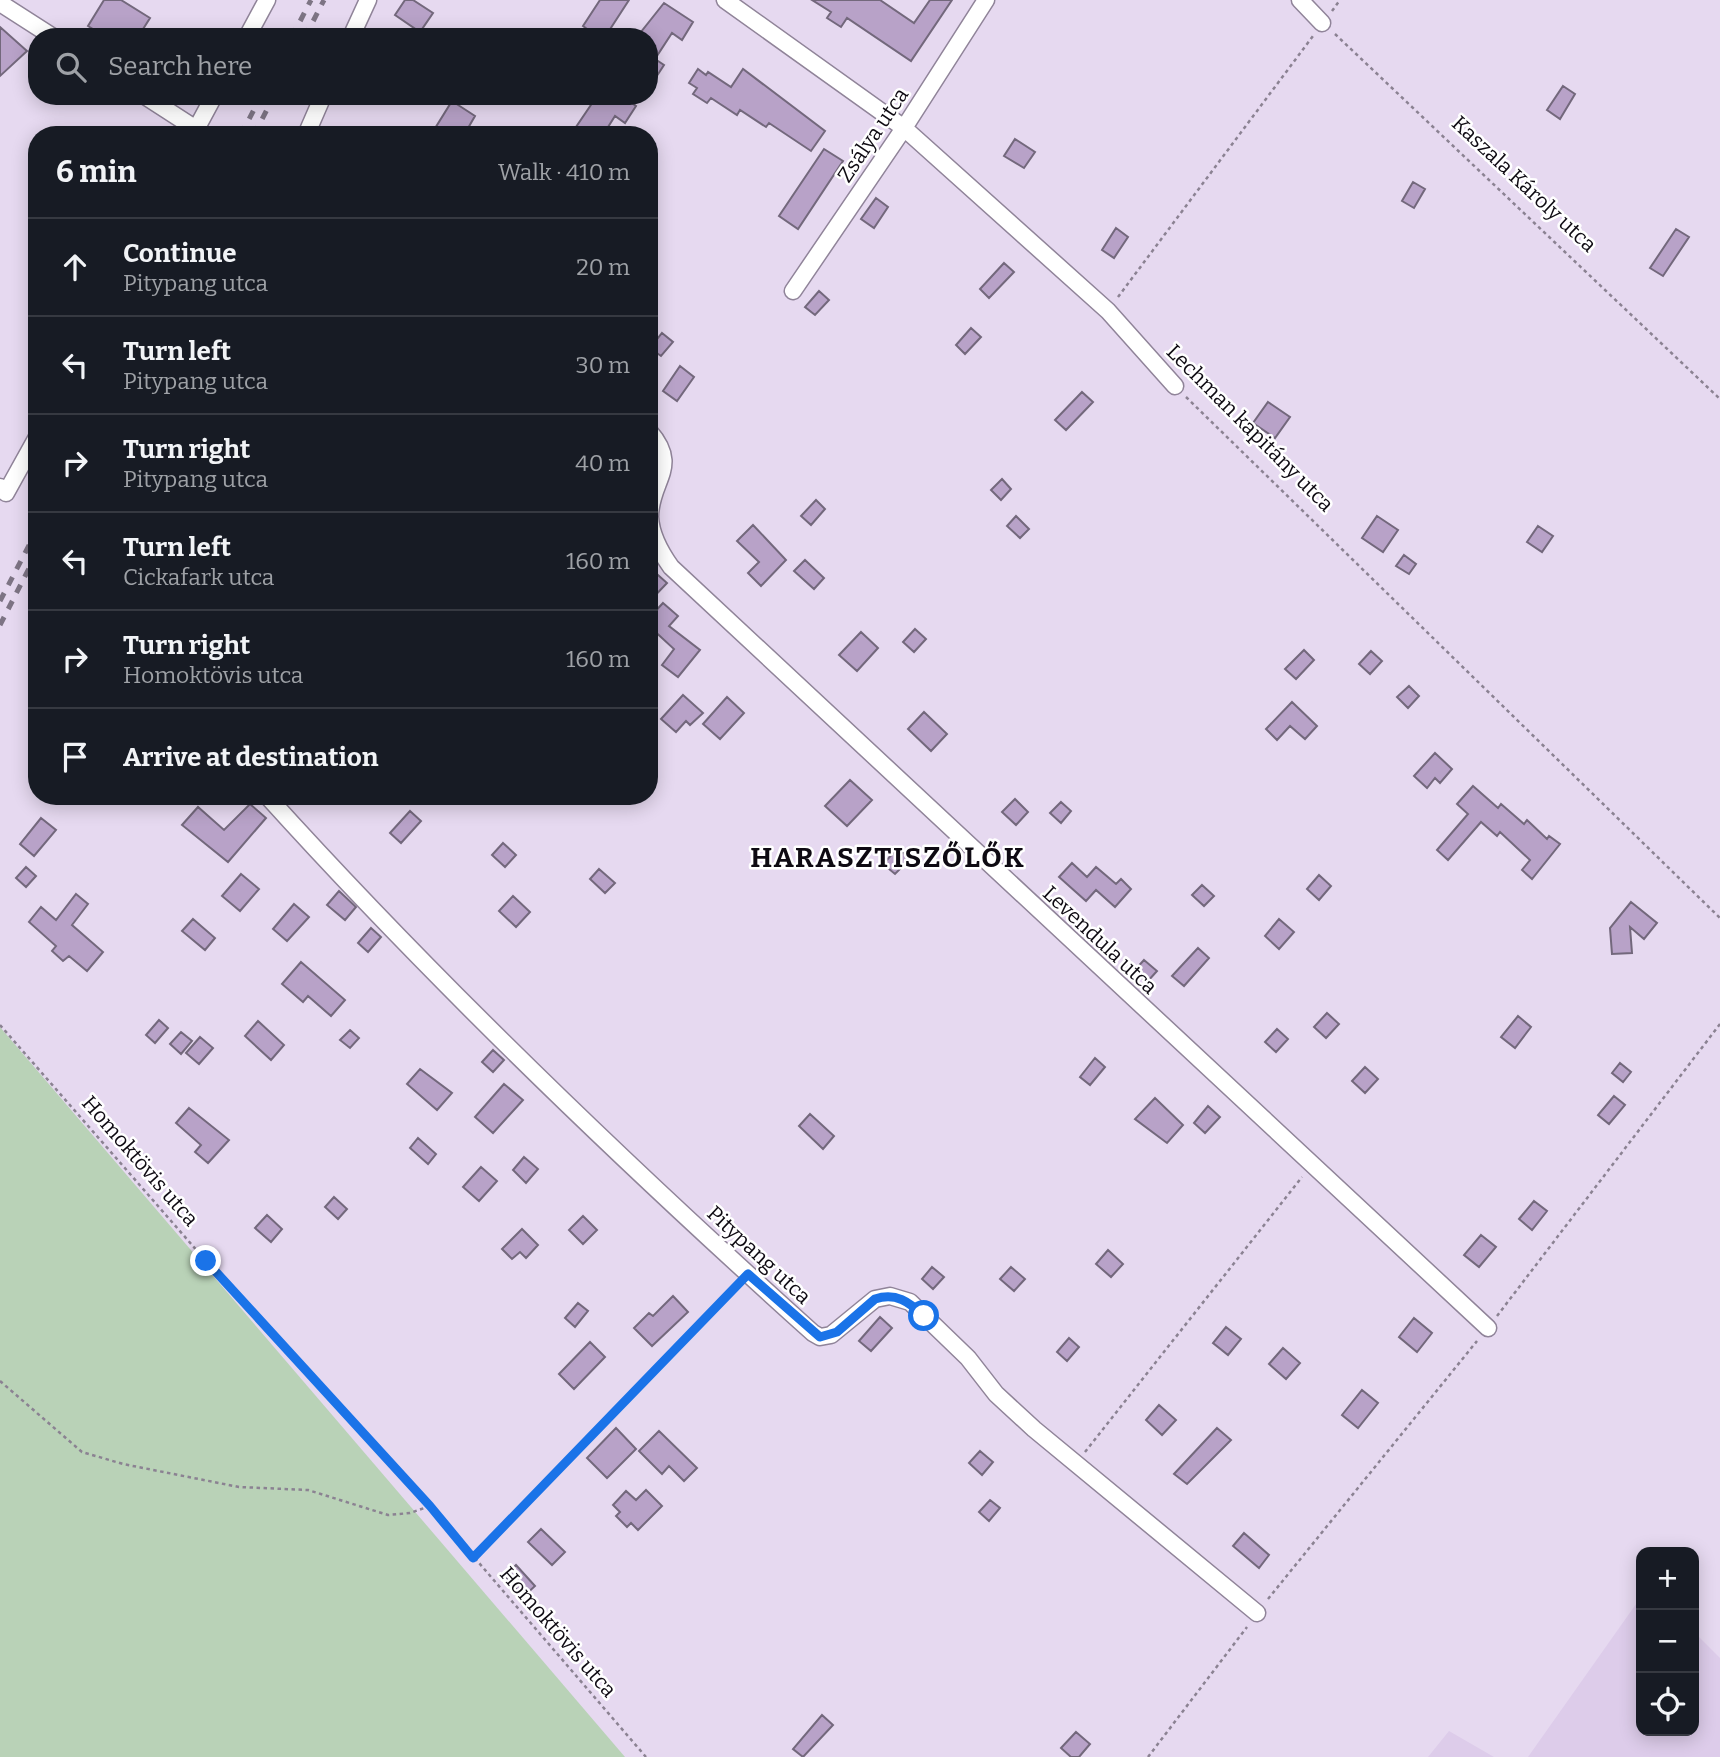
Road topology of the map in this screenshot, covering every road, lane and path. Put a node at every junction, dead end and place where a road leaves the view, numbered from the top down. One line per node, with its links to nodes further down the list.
1 (267, 0): 9 (street)
2 (368, 0): 10 (street)
3 (725, 0): 17 (street, Lechman kapitány utca)
4 (986, 0): 17 (street, Zsálya utca)
5 (1300, 0): 7 (street)
6 (0, 3): 8 (street)
7 (1322, 23): 19 (path); 21 (path, Kaszala Károly utca)
8 (39, 28)
9 (252, 28)
10 (355, 28)
11 (157, 105): 14 (street)
12 (209, 105): 15 (street)
13 (319, 105): 16 (street)
14 (186, 126)
15 (197, 126)
16 (310, 126)
17 (904, 128): 18 (street, Zsálya utca); 19 (street, Lechman kapitány utca)
18 (793, 291)
19 (1108, 311): 20 (street, Lechman kapitány utca)
20 (1175, 386): 28 (path, Lechman kapitány utca)
21 (1720, 398)
22 (658, 444): 25 (street, Levendula utca)
23 (28, 453): 24 (street)
24 (0, 488)
25 (658, 489)
26 (658, 546): 30 (street, Levendula utca)
27 (275, 805): 31 (street, Pitypang utca)
28 (1720, 918)
29 (0, 1025): 35 (path, Homoktövis utca)
30 (1311, 1166): 32 (street, Levendula utca); 34 (path)
31 (748, 1274): 34 (street, Pitypang utca); 36 (path)
32 (1488, 1328)
33 (0, 1381): 35 (path)
34 (1077, 1462): 37 (street, Pitypang utca)
35 (430, 1506): 36 (path, Homoktövis utca)
36 (473, 1558): 38 (path, Homoktövis utca)
37 (1257, 1613): 39 (path)
38 (646, 1757)
39 (1148, 1757)

